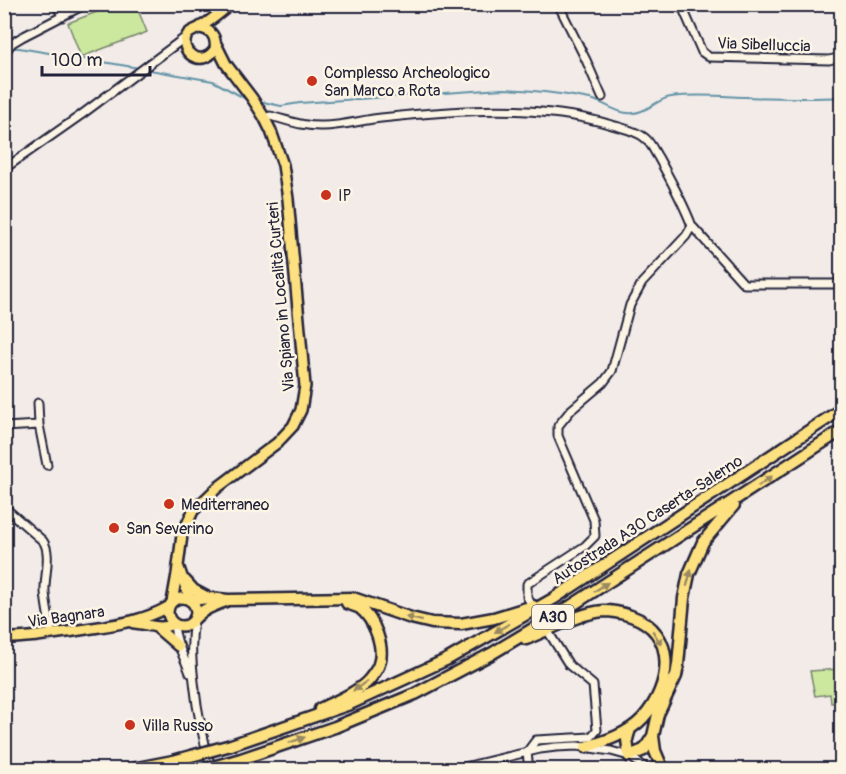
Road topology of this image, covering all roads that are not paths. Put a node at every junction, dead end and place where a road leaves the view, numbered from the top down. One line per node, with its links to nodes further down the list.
1 (57, 4): 7 (street)
2 (86, 4): 7 (street)
3 (231, 4): 6 (main road)
4 (558, 4): 19 (street)
5 (681, 4): 17 (street, Via Sibelluccia)
6 (216, 15): 8 (main road); 9 (main road)
7 (62, 17): 11 (street)
8 (199, 28): 9 (main road); 10 (main road)
9 (213, 34): 12 (main road)
10 (187, 36): 13 (street); 14 (main road)
11 (9, 44): 15 (street)
12 (216, 44): 16 (main road); 18 (main road, Via Spiano in Località Curteri)
13 (171, 47): 14 (street); 21 (street)
14 (187, 50): 16 (main road)
15 (4, 53)
16 (208, 57): 18 (main road)
17 (842, 57)
18 (226, 64): 20 (main road, Via Spiano in Località Curteri)
19 (602, 97)
20 (264, 118): 22 (street); 32 (main road, Via Spiano in Località Curteri)
21 (5, 165)
22 (692, 226): 23 (street); 39 (street)
23 (842, 284)
24 (38, 403): 26 (street)
25 (842, 409): 36 (highway, Autostrada A30 Caserta-Salerno / A30)
26 (39, 425): 27 (street); 29 (street)
27 (4, 427)
28 (842, 430): 30 (highway, Autostrada A30 Caserta-Salerno / A30, one-way to 28)
29 (47, 465)
30 (740, 498): 49 (highway, Autostrada A30 Caserta-Salerno / A30, one-way to 30); 53 (highway, one-way to 30)
31 (4, 507): 46 (street)
32 (178, 563): 33 (main road, Via Spiano in Località Curteri); 40 (main road, Via Spiano in Località Curteri)
33 (182, 577): 35 (main road); 37 (main road, Via Spiano in Località Curteri)
34 (333, 597): 36 (highway, one-way to 34); 38 (highway); 51 (highway, one-way to 51)
35 (209, 598): 37 (highway); 38 (highway)
36 (553, 599): 51 (highway, Autostrada A30 Caserta-Salerno / A30, one-way to 51)
37 (190, 600): 40 (main road); 41 (main road)
38 (228, 600): 41 (highway)
39 (530, 602)
40 (170, 604): 42 (main road, Via Bagnara); 43 (main road)
41 (194, 619): 43 (main road); 50 (street)
42 (132, 622): 44 (main road, Via Bagnara); 46 (main road, Via Bagnara)
43 (174, 624): 44 (main road, Via Bagnara); 48 (street)
44 (156, 627): 48 (main road)
45 (549, 633): 56 (street)
46 (52, 634): 47 (main road, Via Bagnara)
47 (4, 638)
48 (178, 646): 50 (street)
49 (491, 654): 52 (highway, one-way to 52); 59 (highway, Autostrada A30 Caserta-Salerno / A30, one-way to 49, bridge)
50 (194, 681): 60 (street)
51 (287, 726): 58 (highway, Autostrada A30 Caserta-Salerno / A30, bridge)
52 (630, 729): 55 (highway); 57 (highway)
53 (653, 736): 57 (highway); 64 (highway)
54 (842, 736): 65 (street)
55 (586, 747): 56 (street); 57 (street)
56 (527, 752): 61 (street); 62 (street)
57 (629, 756): 63 (street)
58 (127, 770)
59 (202, 770)
60 (212, 770)
61 (452, 770)
62 (529, 770)
63 (649, 770)
64 (663, 770)
65 (838, 770)

